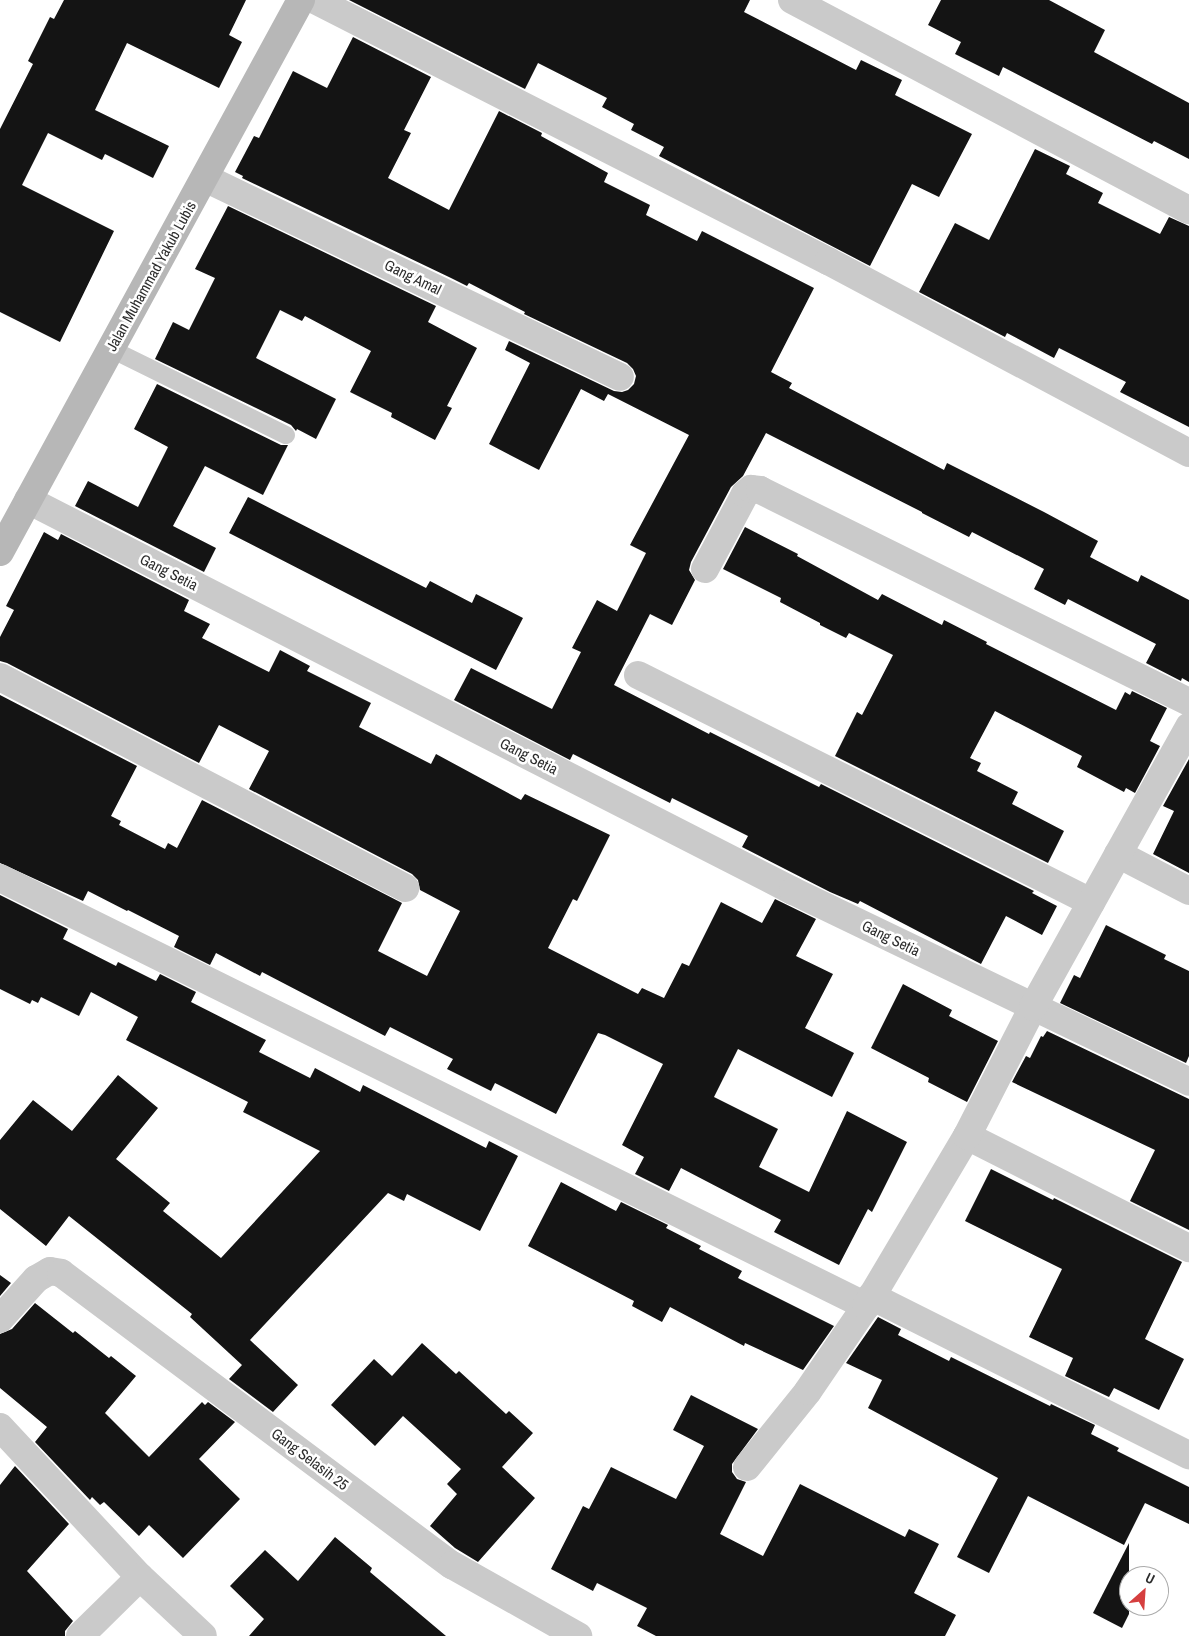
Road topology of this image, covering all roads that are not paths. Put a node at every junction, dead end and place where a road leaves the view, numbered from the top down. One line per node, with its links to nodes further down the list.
1 (792, 0): 4 (street)
2 (302, 1): 3 (main road, Jalan Muhammad Yakub Lubis); 8 (street)
3 (206, 178): 5 (main road, Jalan Muhammad Yakub Lubis); 6 (street, Gang Amal)
4 (1189, 210)
5 (111, 349): 7 (lane); 9 (main road, Jalan Muhammad Yakub Lubis)
6 (620, 377)
7 (286, 435)
8 (1189, 453)
9 (28, 500): 10 (main road, Jalan Muhammad Yakub Lubis); 21 (street, Gang Setia)
10 (0, 552)
11 (705, 569): 14 (street)
12 (638, 675): 20 (street)
13 (0, 677): 18 (street)
14 (1189, 702)
15 (1185, 744): 16 (street)
16 (1118, 854): 19 (street); 20 (street)
17 (0, 878): 25 (street)
18 (405, 888)
19 (1189, 891)
20 (1091, 902): 21 (street)
21 (1033, 1007): 22 (street, Gang Setia); 23 (street)
22 (1189, 1082)
23 (967, 1136): 24 (street); 25 (street)
24 (1189, 1248)
25 (868, 1301): 28 (street); 29 (street)
26 (0, 1319): 31 (street, Gang Selasih 25)
27 (0, 1427): 30 (street)
28 (1189, 1455)
29 (747, 1467)
30 (140, 1577): 32 (street); 33 (street)
31 (541, 1627): 34 (street, Gang Selasih 25)
32 (80, 1636)
33 (203, 1636)
34 (578, 1636)

